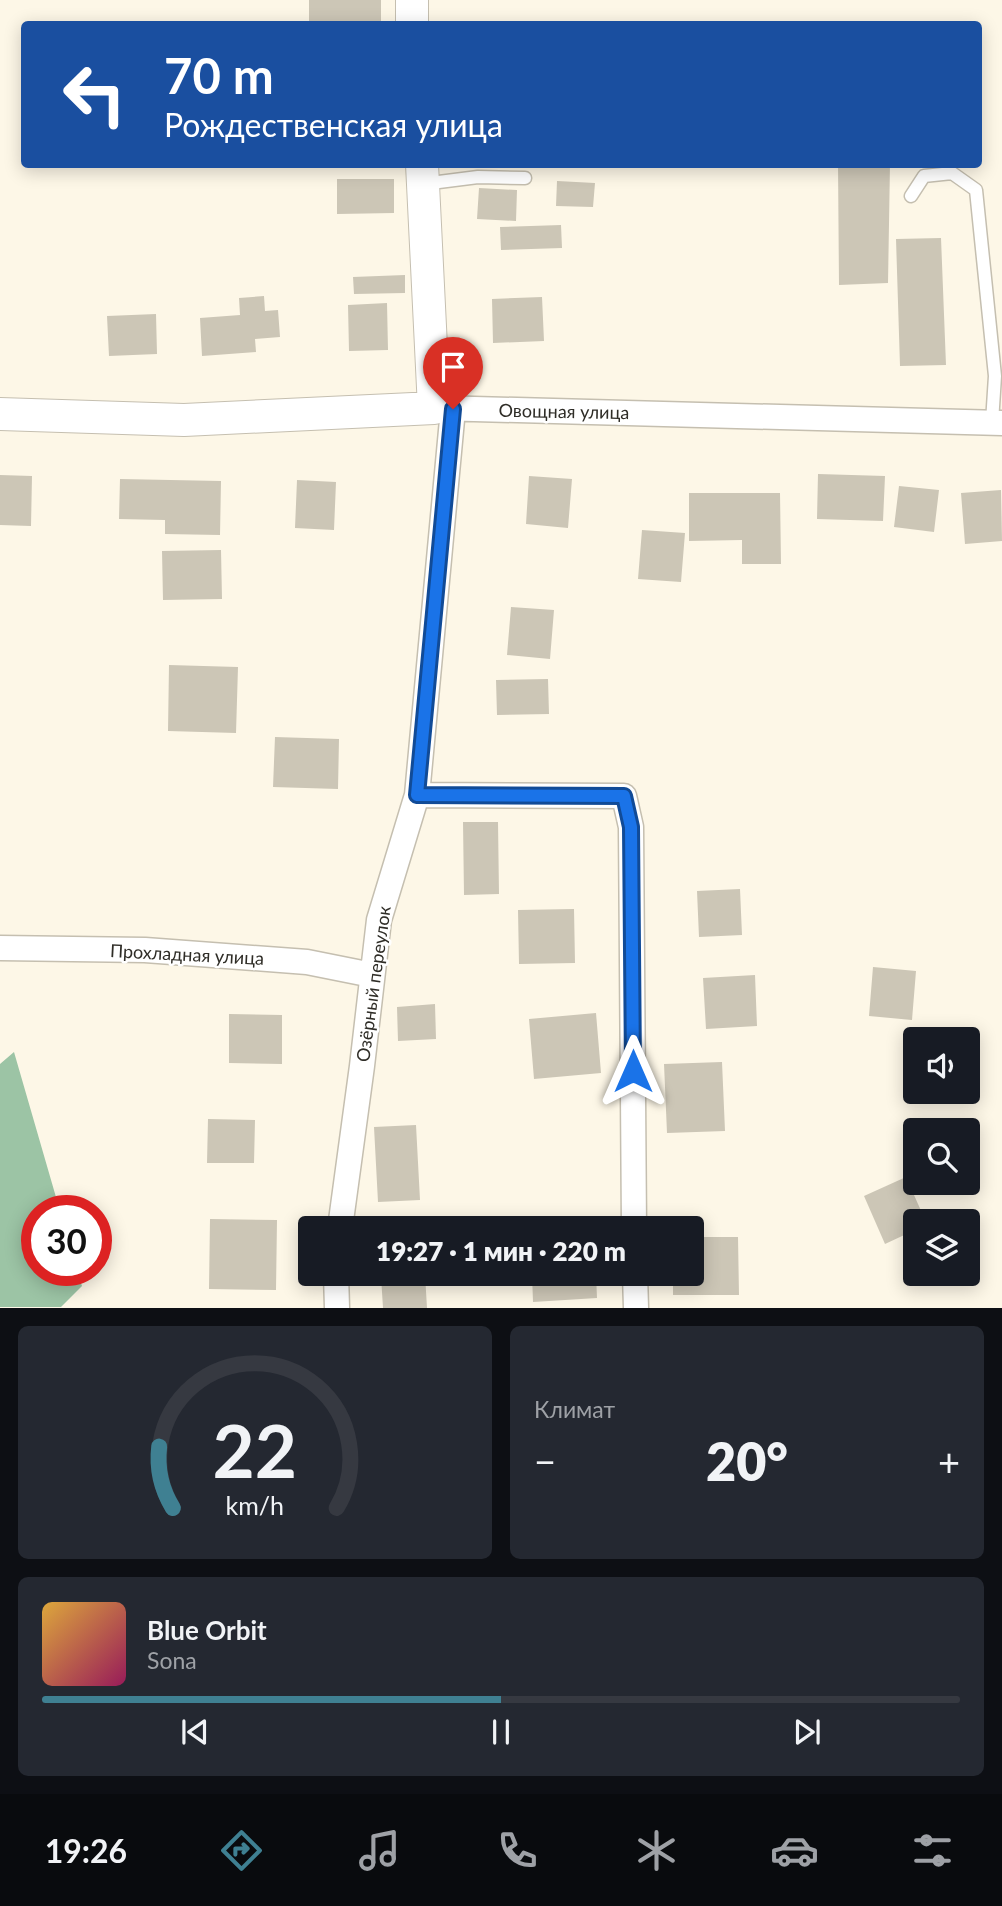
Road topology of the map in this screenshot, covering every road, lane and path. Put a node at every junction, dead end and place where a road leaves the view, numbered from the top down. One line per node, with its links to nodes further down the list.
1 (412, 0): 2 (street)
2 (412, 21)
3 (422, 174): 4 (lane); 6 (street, Озёрный переулок)
4 (525, 178)
5 (911, 196): 8 (lane)
6 (444, 409): 7 (street, Овощная улица); 8 (street, Овощная улица); 9 (street, Озёрный переулок)
7 (0, 414)
8 (997, 422)
9 (417, 795): 11 (street, Озёрный переулок); 13 (street)
10 (0, 947): 11 (street, Прохладная улица)
11 (372, 975): 12 (street, Озёрный переулок)
12 (342, 1216)
13 (634, 1216)
14 (336, 1286): 16 (street)
15 (635, 1286): 17 (street)
16 (337, 1307)
17 (636, 1307)

